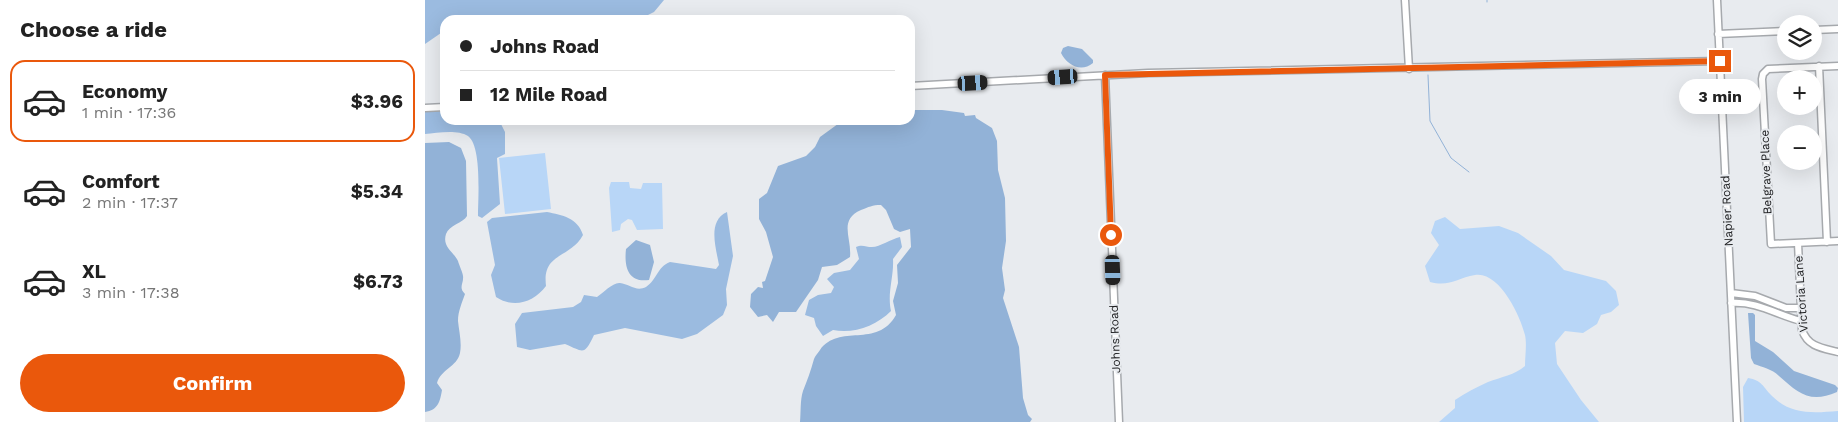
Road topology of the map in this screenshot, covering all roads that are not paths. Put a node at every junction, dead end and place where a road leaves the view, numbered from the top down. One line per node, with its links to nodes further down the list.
1 (1405, 0): 10 (street)
2 (1717, 0): 6 (street, Napier Road)
3 (1838, 29): 4 (street)
4 (1822, 30)
5 (1777, 31): 6 (street)
6 (1719, 34): 7 (street, Napier Road)
7 (1720, 61): 10 (street); 18 (street, Napier Road)
8 (1819, 66): 9 (street); 15 (street); 17 (street, Belgrave Place)
9 (1838, 66)
10 (1409, 68): 11 (street)
11 (1105, 75): 12 (street); 23 (street, Johns Road)
12 (915, 86)
13 (440, 107): 14 (street)
14 (425, 108)
15 (1827, 242): 16 (street); 17 (street)
16 (1838, 242)
17 (1797, 243): 20 (street, Victoria Lane)
18 (1731, 293): 19 (street, Napier Road); 20 (street)
19 (1731, 303): 21 (street); 24 (street, Napier Road)
20 (1801, 308): 21 (street, Victoria Lane)
21 (1801, 321): 22 (street, Victoria Lane)
22 (1838, 352)
23 (1119, 422)
24 (1737, 422)

